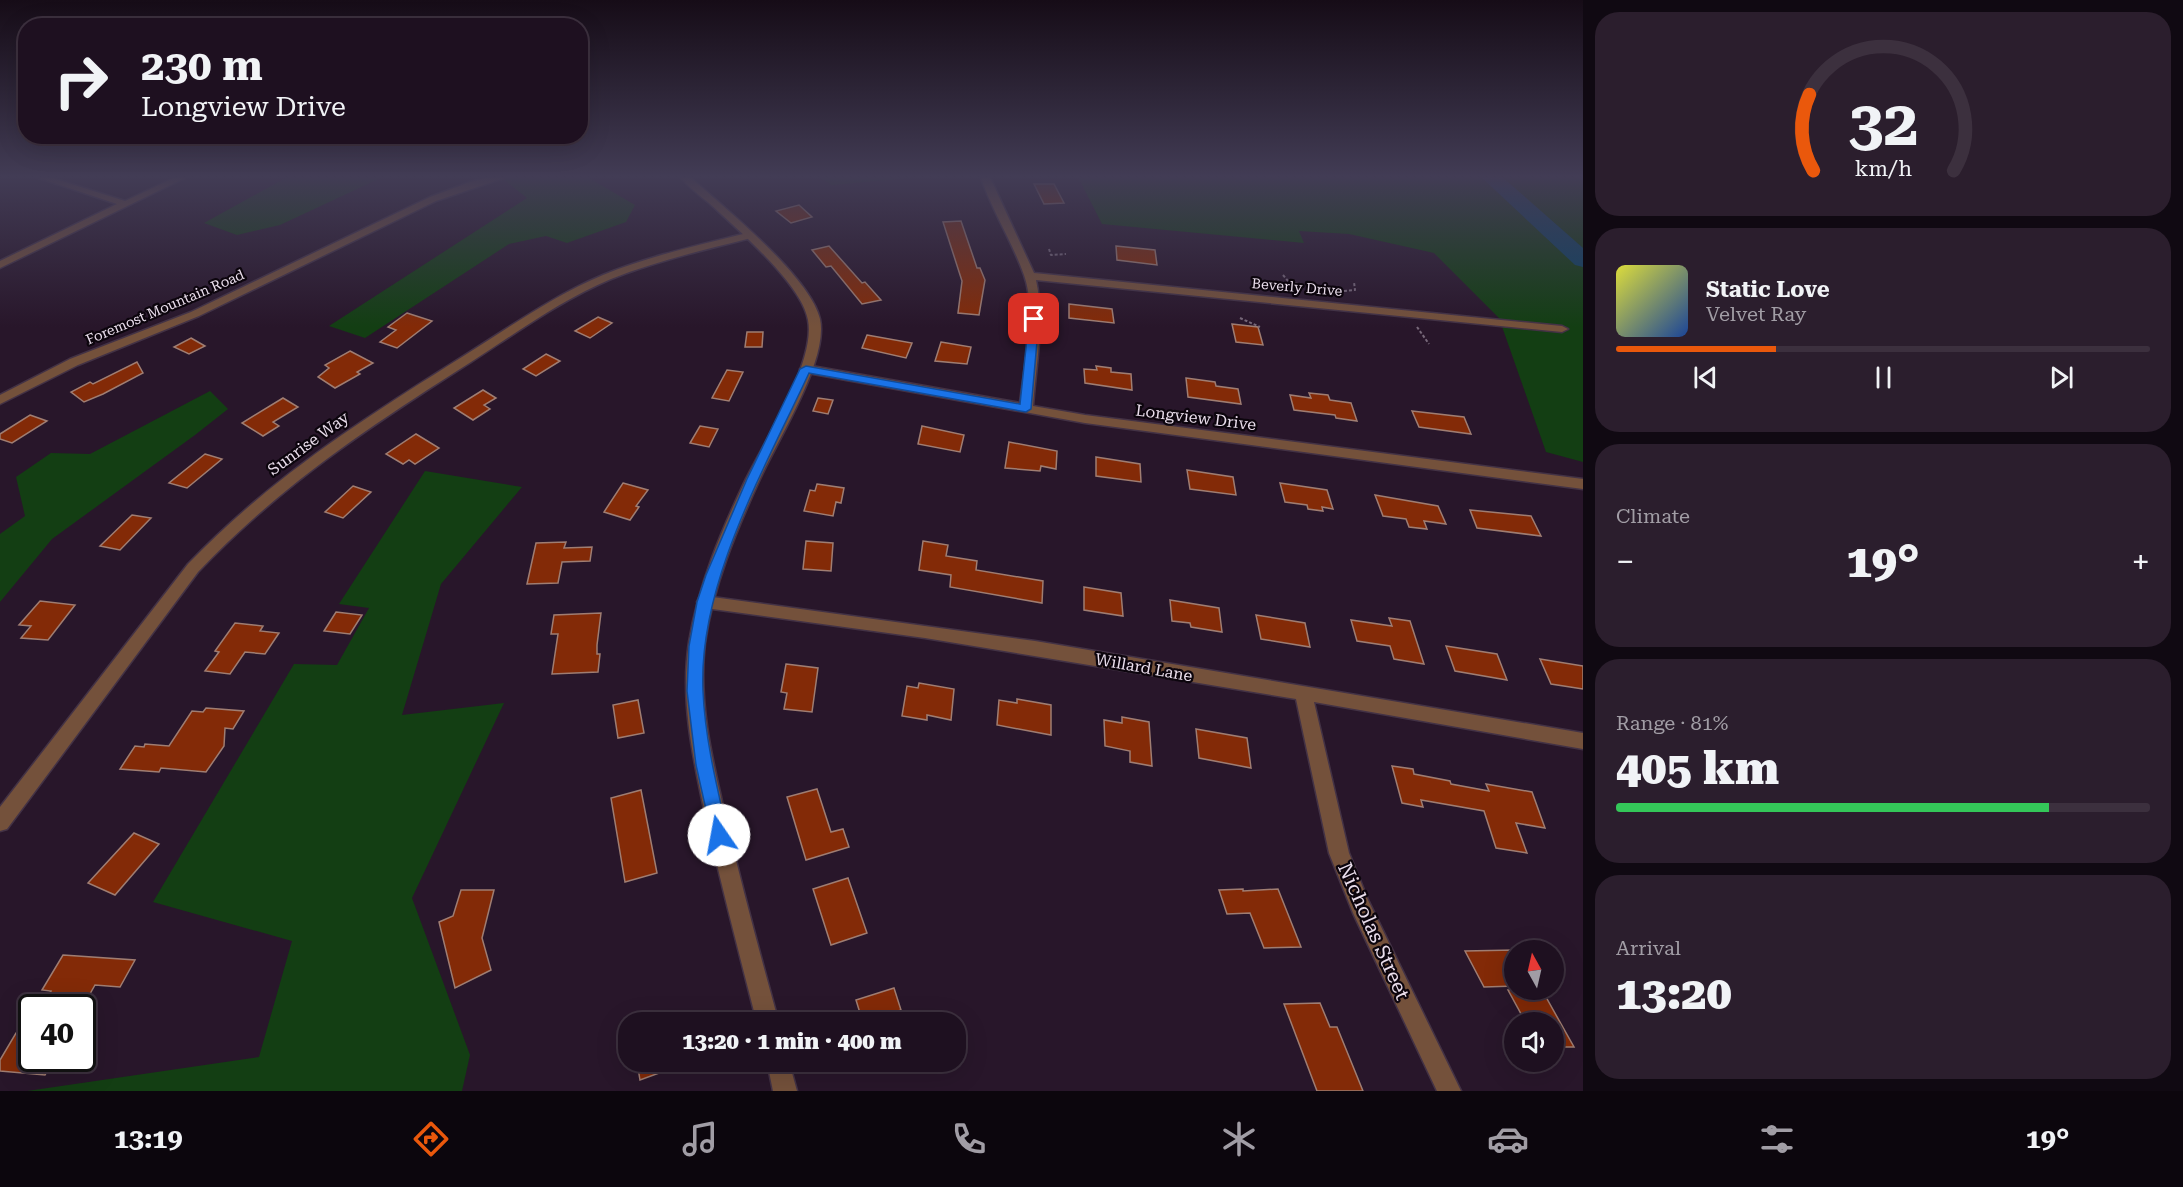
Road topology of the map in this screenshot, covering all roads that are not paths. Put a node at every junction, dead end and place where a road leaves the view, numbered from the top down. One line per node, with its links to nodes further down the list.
1 (81, 226): 6 (street)
2 (377, 226): 10 (street, Foremost Mountain Road)
3 (736, 226): 5 (street)
4 (1005, 226): 7 (street)
5 (747, 236): 9 (street); 16 (street, Sunrise Way)
6 (0, 265)
7 (1030, 276): 8 (street, Beverly Drive); 11 (street)
8 (1562, 329)
9 (806, 369): 11 (street, Longview Drive); 13 (street)
10 (0, 400)
11 (1026, 409): 12 (street, Longview Drive)
12 (1583, 484)
13 (705, 602): 14 (street, Willard Lane); 17 (street)
14 (1303, 693): 15 (street, Willard Lane); 20 (street, Nicholas Street)
15 (1583, 741)
16 (0, 822)
17 (765, 1012)
18 (780, 1072): 19 (street)
19 (785, 1091)
20 (1449, 1091)

